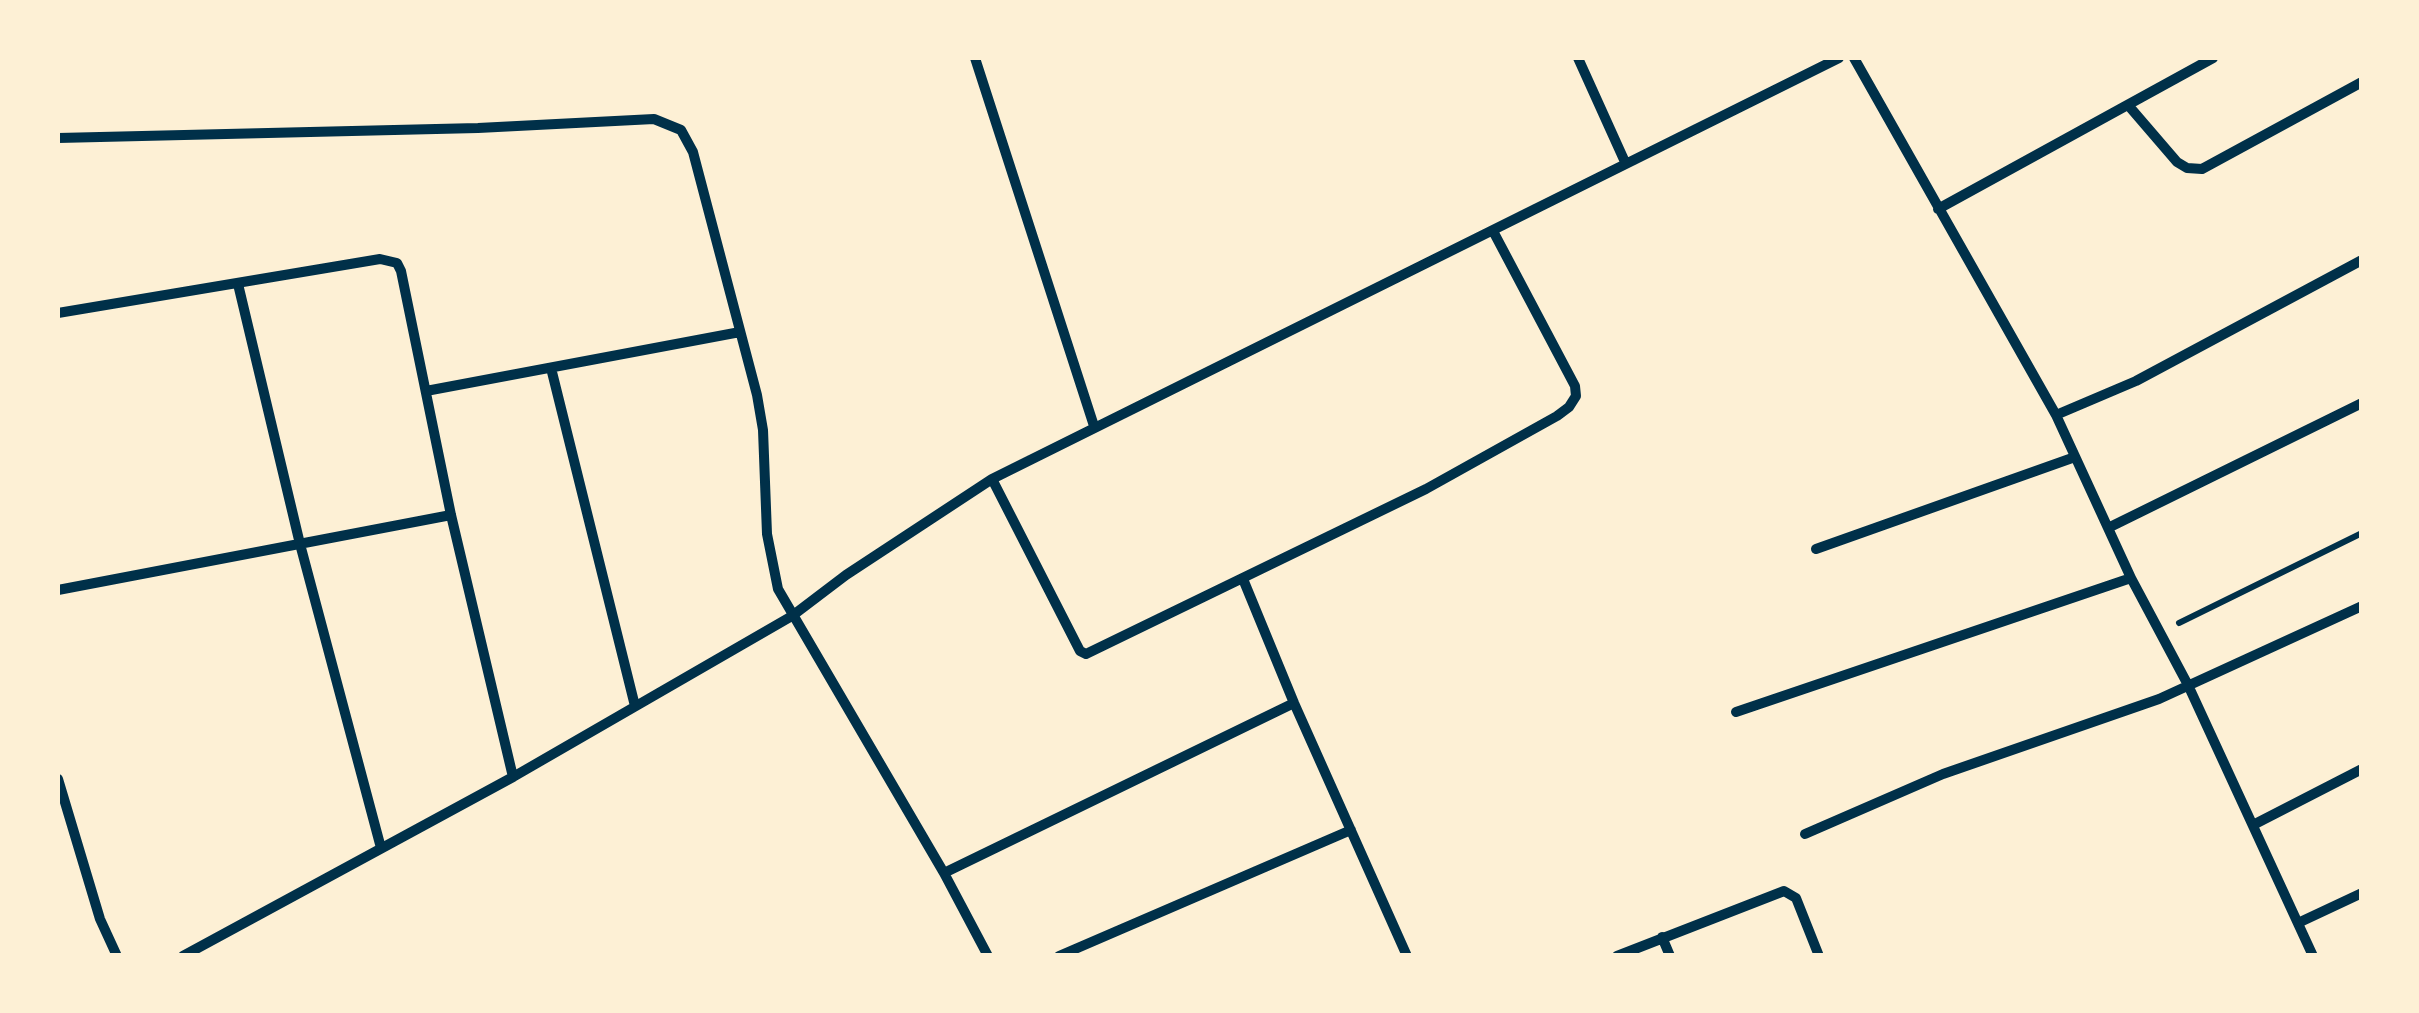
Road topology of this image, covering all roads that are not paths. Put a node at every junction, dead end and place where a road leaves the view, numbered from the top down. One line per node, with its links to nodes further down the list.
1 (975, 58): 20 (street)
2 (1578, 58): 9 (street)
3 (1839, 58): 9 (street)
4 (1854, 58): 10 (street)
5 (2213, 58): 7 (street)
6 (2362, 82): 7 (street)
7 (2128, 104): 10 (street)
8 (58, 138): 15 (street)
9 (1625, 162): 11 (street)
10 (1938, 209): 19 (street)
11 (1493, 231): 20 (street); 28 (street)
12 (2362, 260): 19 (street)
13 (238, 284): 14 (street); 17 (street); 25 (street)
14 (58, 313)
15 (740, 332): 16 (street); 31 (street)
16 (551, 368): 17 (street); 34 (street)
17 (426, 391): 23 (street)
18 (2362, 404): 24 (street)
19 (2056, 415): 21 (street)
20 (1094, 426): 22 (street)
21 (2075, 457): 24 (street); 26 (street)
22 (992, 479): 28 (street); 31 (street)
23 (451, 515): 25 (street); 37 (street)
24 (2110, 527): 27 (street)
25 (300, 544): 29 (street); 42 (street)
26 (1816, 549)
27 (2132, 578): 32 (street); 35 (street)
28 (1243, 579): 33 (street)
29 (58, 590)
30 (2362, 606): 32 (street)
31 (792, 616): 34 (street); 43 (street)
32 (2188, 685): 39 (street); 41 (street)
33 (1294, 703): 40 (street); 43 (street)
34 (636, 706): 37 (street)
35 (1736, 712)
36 (2362, 769): 39 (street)
37 (513, 776): 42 (street)
38 (58, 779): 47 (street)
39 (2253, 825): 45 (street)
40 (1351, 830): 50 (street); 51 (street)
41 (1805, 834)
42 (381, 848): 48 (street)
43 (944, 873): 49 (street)
44 (2362, 893): 45 (street)
45 (2298, 922): 55 (street)
46 (1662, 937): 52 (street); 53 (street); 54 (street)
47 (116, 956)
48 (183, 956)
49 (988, 956)
50 (1059, 956)
51 (1407, 956)
52 (1617, 956)
53 (1670, 956)
54 (1819, 956)
55 (2312, 956)

